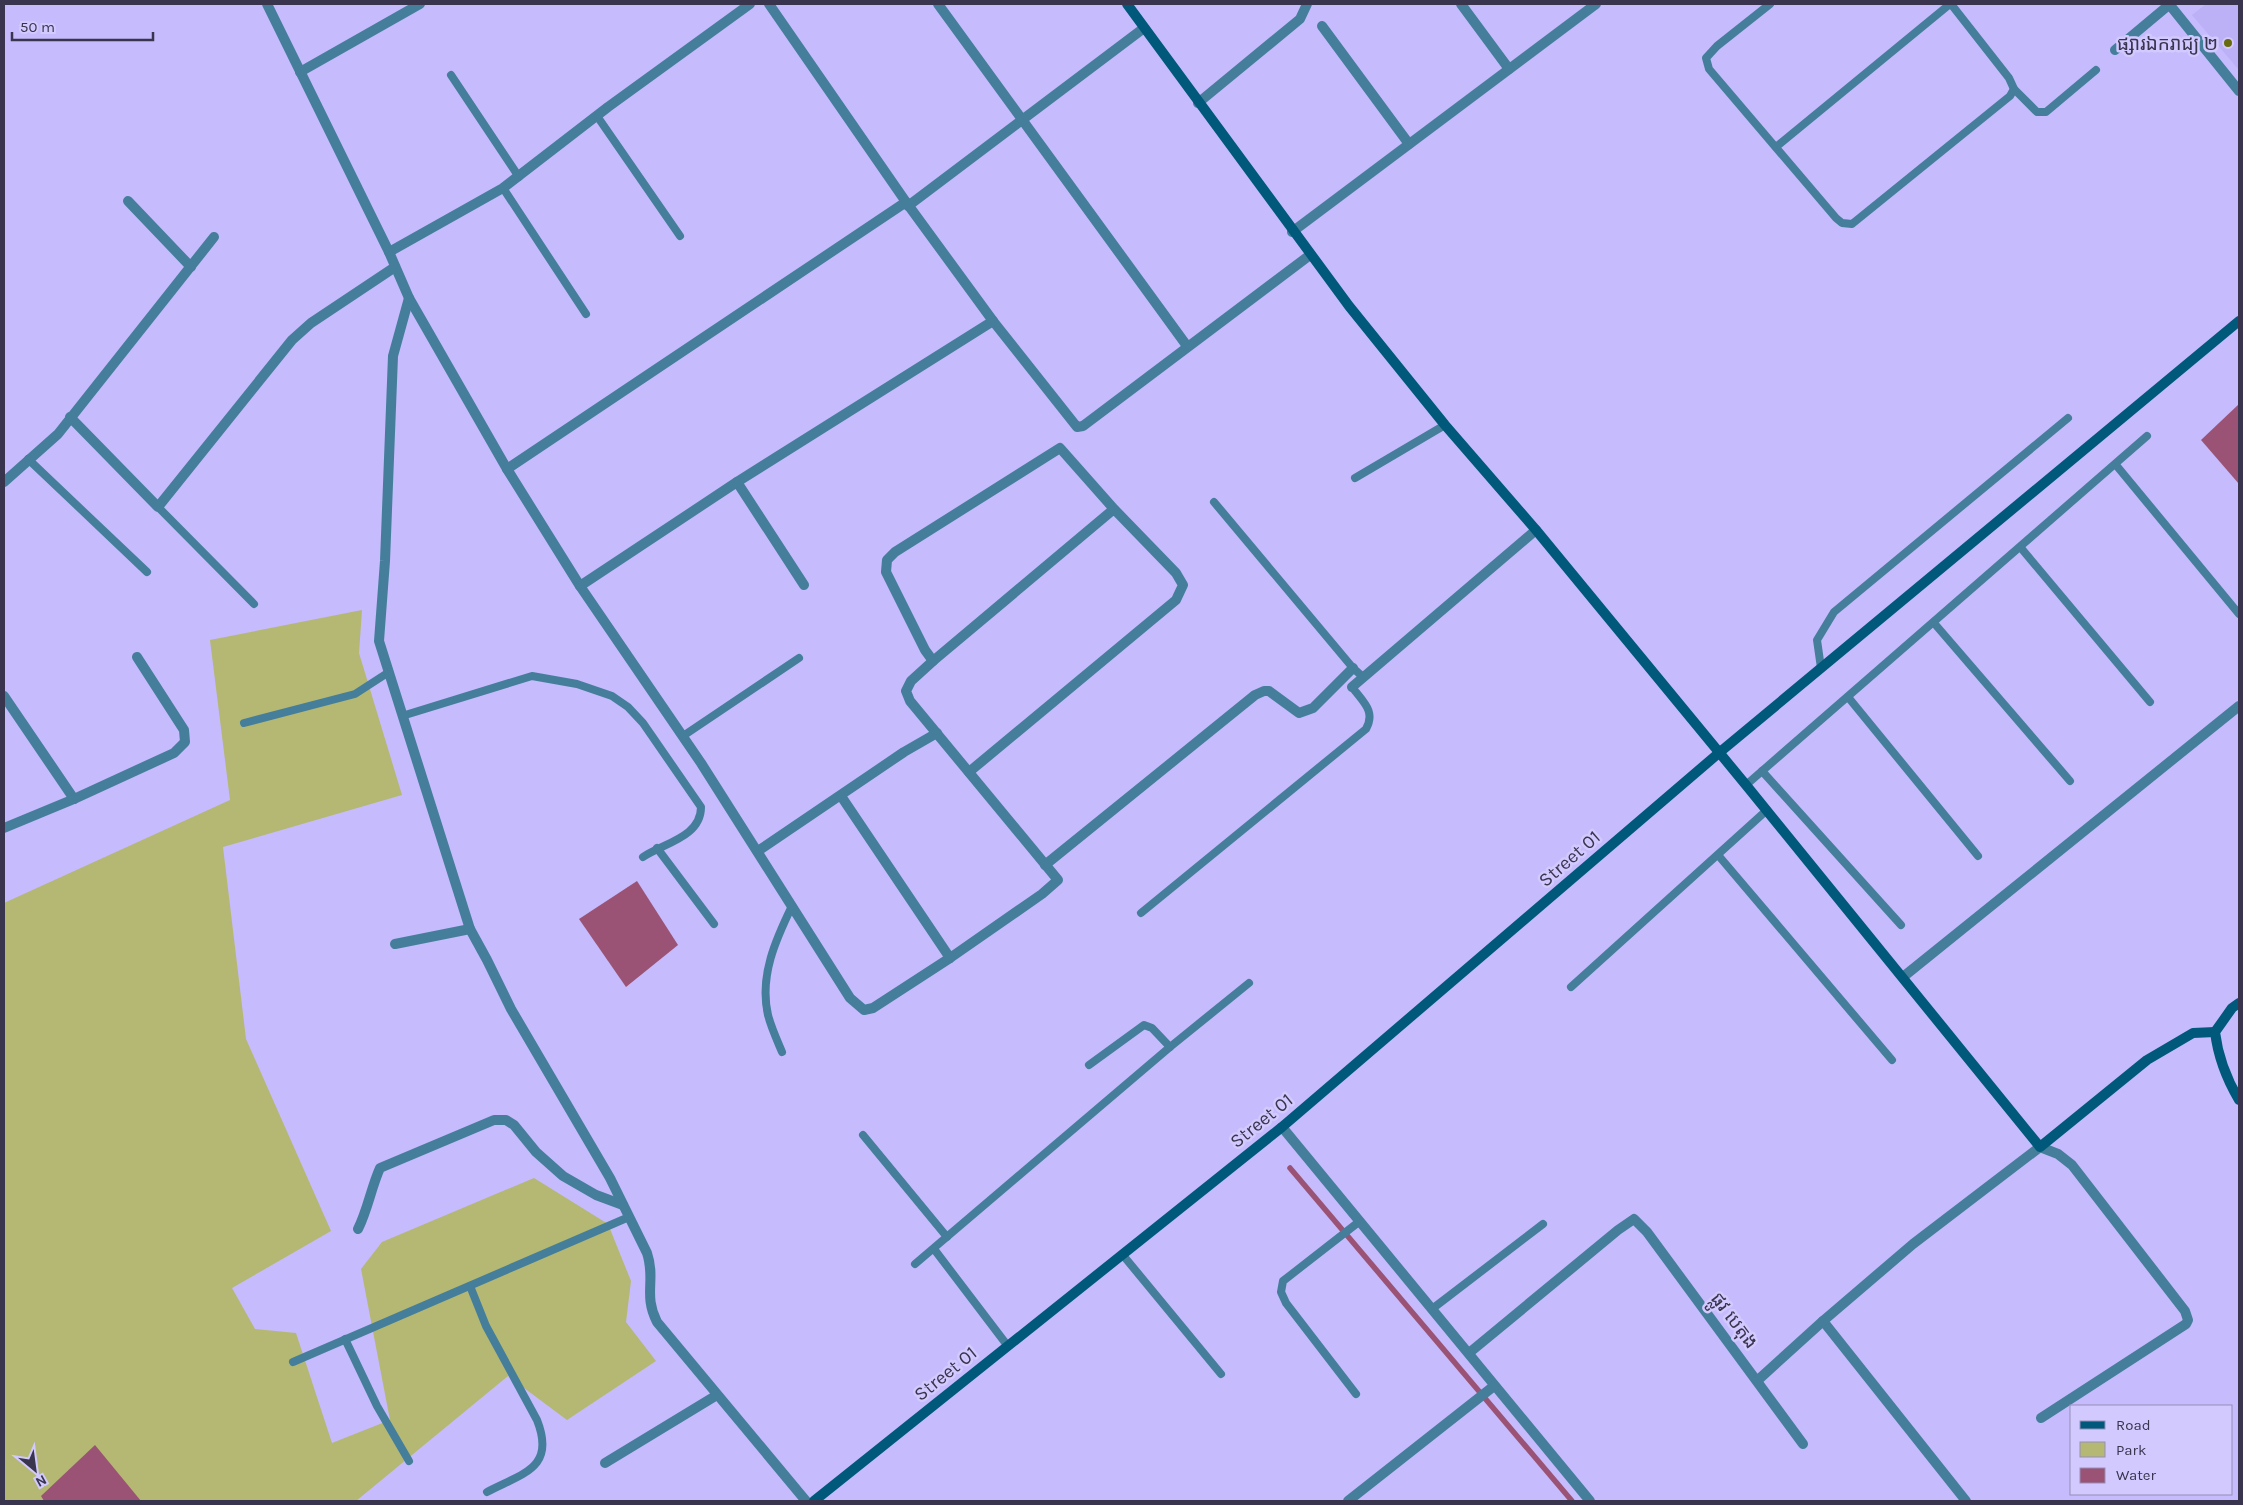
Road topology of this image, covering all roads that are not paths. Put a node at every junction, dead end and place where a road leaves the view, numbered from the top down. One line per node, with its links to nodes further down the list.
1 (267, 4): 18 (street)
2 (420, 4): 18 (street)
3 (750, 4): 23 (street)
4 (770, 4): 30 (street)
5 (938, 4): 24 (street)
6 (1127, 4): 14 (street)
7 (1308, 4): 22 (street)
8 (1461, 4): 16 (street)
9 (1596, 4): 16 (street)
10 (1770, 4): 26 (lane)
11 (1950, 4): 20 (lane); 26 (lane)
12 (2170, 4): 15 (street); 21 (street)
13 (1322, 26): 25 (street)
14 (1144, 28): 22 (street); 24 (street)
15 (2115, 50)
16 (1509, 69): 25 (street)
17 (2096, 70): 20 (lane)
18 (300, 72): 34 (street)
19 (451, 75): 27 (lane)
20 (2014, 89): 26 (lane)
21 (2239, 91)
22 (1198, 103): 31 (street)
23 (597, 116): 27 (street); 32 (lane)
24 (1024, 120): 30 (street); 42 (street)
25 (1409, 144): 31 (street)
26 (1776, 147)
27 (519, 177): 28 (street)
28 (503, 188): 34 (street); 39 (lane)
29 (128, 201): 36 (street)
30 (907, 204): 40 (street); 49 (street)
31 (1292, 232): 35 (street)
32 (680, 236)
33 (214, 237): 36 (street)
34 (389, 252): 37 (street)
35 (1310, 255): 42 (street); 45 (street)
36 (190, 267): 43 (street)
37 (395, 267): 38 (street); 54 (street)
38 (409, 298): 49 (street); 69 (street)
39 (586, 314)
40 (993, 321): 42 (street); 52 (street)
41 (2239, 321): 68 (street, Street 01)
42 (1188, 346)
43 (70, 417): 47 (street); 54 (street)
44 (2068, 418): 68 (lane)
45 (1445, 425): 50 (lane); 56 (street)
46 (2147, 436): 48 (lane)
47 (28, 460): 51 (street); 58 (lane)
48 (2116, 465): 57 (lane); 62 (lane)
49 (507, 469): 60 (street)
50 (1355, 478)
51 (4, 482)
52 (737, 482): 59 (street); 60 (street)
53 (1214, 502): 67 (lane)
54 (158, 507): 61 (lane)
55 (1114, 508): 66 (street); 66 (street); 82 (street)
56 (1536, 530): 70 (street); 80 (street)
57 (2021, 548): 63 (lane); 74 (lane)
58 (147, 572)
59 (804, 585)
60 (580, 586): 79 (street)
61 (254, 604)
62 (2239, 614)
63 (1934, 623): 73 (lane); 83 (lane)
64 (137, 657): 86 (street)
65 (799, 658): 79 (lane)
66 (933, 661): 78 (street)
67 (1353, 668): 70 (lane); 94 (street)
68 (1821, 668): 80 (street, Street 01)
69 (389, 672): 76 (street); 77 (lane)
70 (1363, 677): 71 (street)
71 (1352, 687): 96 (lane)
72 (4, 696): 86 (street)
73 (1848, 697): 81 (lane); 92 (lane)
74 (2150, 702)
75 (2239, 706): 102 (street)
76 (402, 716): 89 (lane); 99 (street)
77 (244, 722)
78 (937, 733): 82 (street); 85 (street)
79 (683, 736): 90 (street)
80 (1720, 752): 84 (street); 112 (street, Street 01)
81 (1762, 771): 84 (lane); 98 (lane)
82 (969, 772): 94 (street)
83 (2070, 780)
84 (1746, 785): 87 (street)
85 (841, 796): 90 (street); 101 (street)
86 (74, 799): 88 (street)
87 (1767, 810): 91 (lane); 102 (street)
88 (4, 828)
89 (657, 848): 93 (lane); 97 (lane)
90 (758, 851): 95 (street)
91 (1718, 855): 104 (lane); 109 (lane)
92 (1978, 856)
93 (644, 857)
94 (1045, 865): 101 (street)
95 (792, 906): 101 (street); 108 (lane)
96 (1141, 913)
97 (714, 924)
98 (1900, 925)
99 (470, 929): 100 (street); 115 (street)
100 (395, 944)
101 (950, 958)
102 (1903, 977): 114 (street)
103 (1249, 983): 107 (lane)
104 (1571, 987)
105 (2239, 1003): 106 (street)
106 (2215, 1032): 111 (street); 114 (street)
107 (1170, 1047): 110 (lane); 120 (lane)
108 (782, 1052)
109 (1892, 1060)
110 (1089, 1065)
111 (2239, 1100)
112 (1282, 1127): 117 (street); 122 (street, Street 01)
113 (863, 1136): 120 (lane)
114 (2040, 1147): 126 (street); 136 (street)
115 (623, 1205): 116 (street); 119 (street)
116 (629, 1217): 124 (lane); 135 (street)
117 (1360, 1221): 125 (street); 134 (lane)
118 (1543, 1224): 125 (lane)
119 (358, 1229)
120 (947, 1237): 121 (lane)
121 (934, 1249): 123 (lane); 128 (lane)
122 (1122, 1254): 128 (street, Street 01); 131 (lane)
123 (914, 1264)
124 (470, 1286): 127 (lane); 140 (lane)
125 (1432, 1309): 129 (street)
126 (1823, 1320): 132 (street); 145 (street)
127 (346, 1340): 130 (lane); 138 (lane)
128 (1007, 1345): 142 (street, Street 01)
129 (1469, 1353): 132 (street, ផ្លូវ បេតុង); 133 (street)
130 (293, 1362)
131 (1221, 1374)
132 (1758, 1380): 137 (street, ផ្លូវ បេតុង)
133 (1490, 1389): 143 (street); 144 (street)
134 (1356, 1394)
135 (717, 1395): 139 (street); 141 (street)
136 (2041, 1418)
137 (1803, 1444)
138 (408, 1461)
139 (605, 1463)
140 (487, 1492)
141 (806, 1501)
142 (814, 1501)
143 (1348, 1501)
144 (1590, 1501)
145 (1966, 1501)

